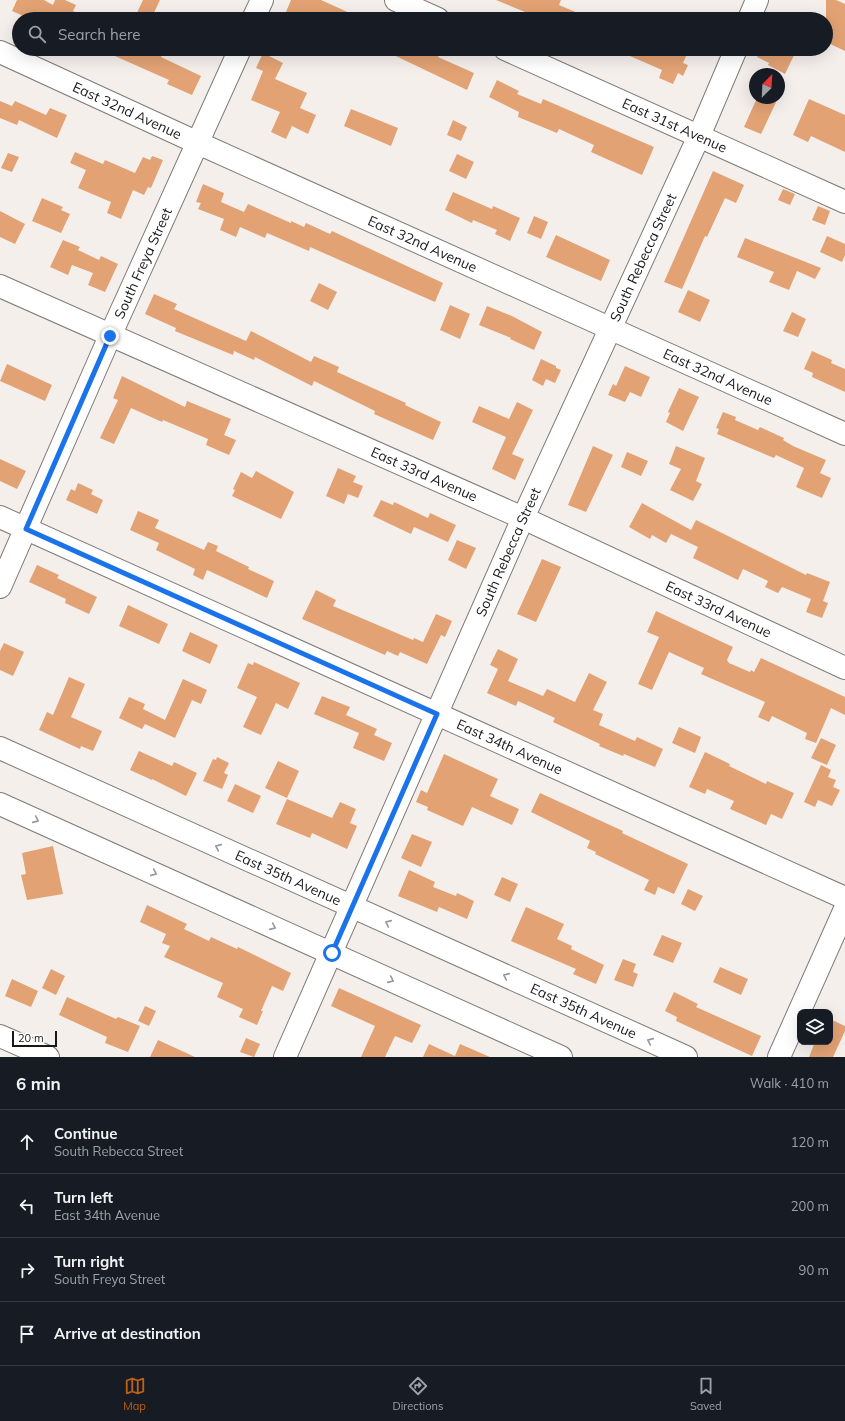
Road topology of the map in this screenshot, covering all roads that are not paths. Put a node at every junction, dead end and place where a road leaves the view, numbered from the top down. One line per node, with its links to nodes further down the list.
1 (262, 0): 4 (street)
2 (396, 0): 5 (street)
3 (757, 0): 6 (street)
4 (256, 12)
5 (423, 12)
6 (752, 12)
7 (0, 52): 12 (street, East 32nd Avenue)
8 (237, 56): 12 (street, South Freya Street)
9 (521, 56): 11 (street, East 31st Avenue)
10 (733, 56): 11 (street, South Rebecca Street)
11 (699, 136): 13 (street, East 31st Avenue); 15 (street, South Rebecca Street)
12 (198, 144): 15 (street, East 32nd Avenue); 16 (street, South Freya Street)
13 (845, 202)
14 (0, 286): 16 (street, East 33rd Avenue)
15 (610, 328): 17 (street, East 32nd Avenue); 19 (street, South Rebecca Street)
16 (110, 336): 19 (street, East 33rd Avenue); 20 (street, South Freya Street)
17 (845, 434)
18 (0, 517): 20 (street, East 34th Avenue)
19 (523, 518): 22 (street, East 33rd Avenue); 23 (street, South Rebecca Street)
20 (26, 529): 21 (street, South Freya Street); 23 (street, East 34th Avenue)
21 (0, 587)
22 (845, 668)
23 (437, 714): 26 (street, East 34th Avenue); 27 (street, South Rebecca Street)
24 (0, 748): 27 (street, East 35th Avenue, one-way to 24)
25 (0, 804): 29 (street, one-way to 29)
26 (845, 898)
27 (352, 907): 29 (street, South Rebecca Street); 34 (street, East 35th Avenue, one-way to 27)
28 (845, 909): 35 (street)
29 (332, 953): 32 (street, South Rebecca Street); 33 (street, one-way to 33)
30 (0, 1036): 31 (street)
31 (48, 1057)
32 (285, 1057)
33 (561, 1057)
34 (686, 1057)
35 (780, 1057)

